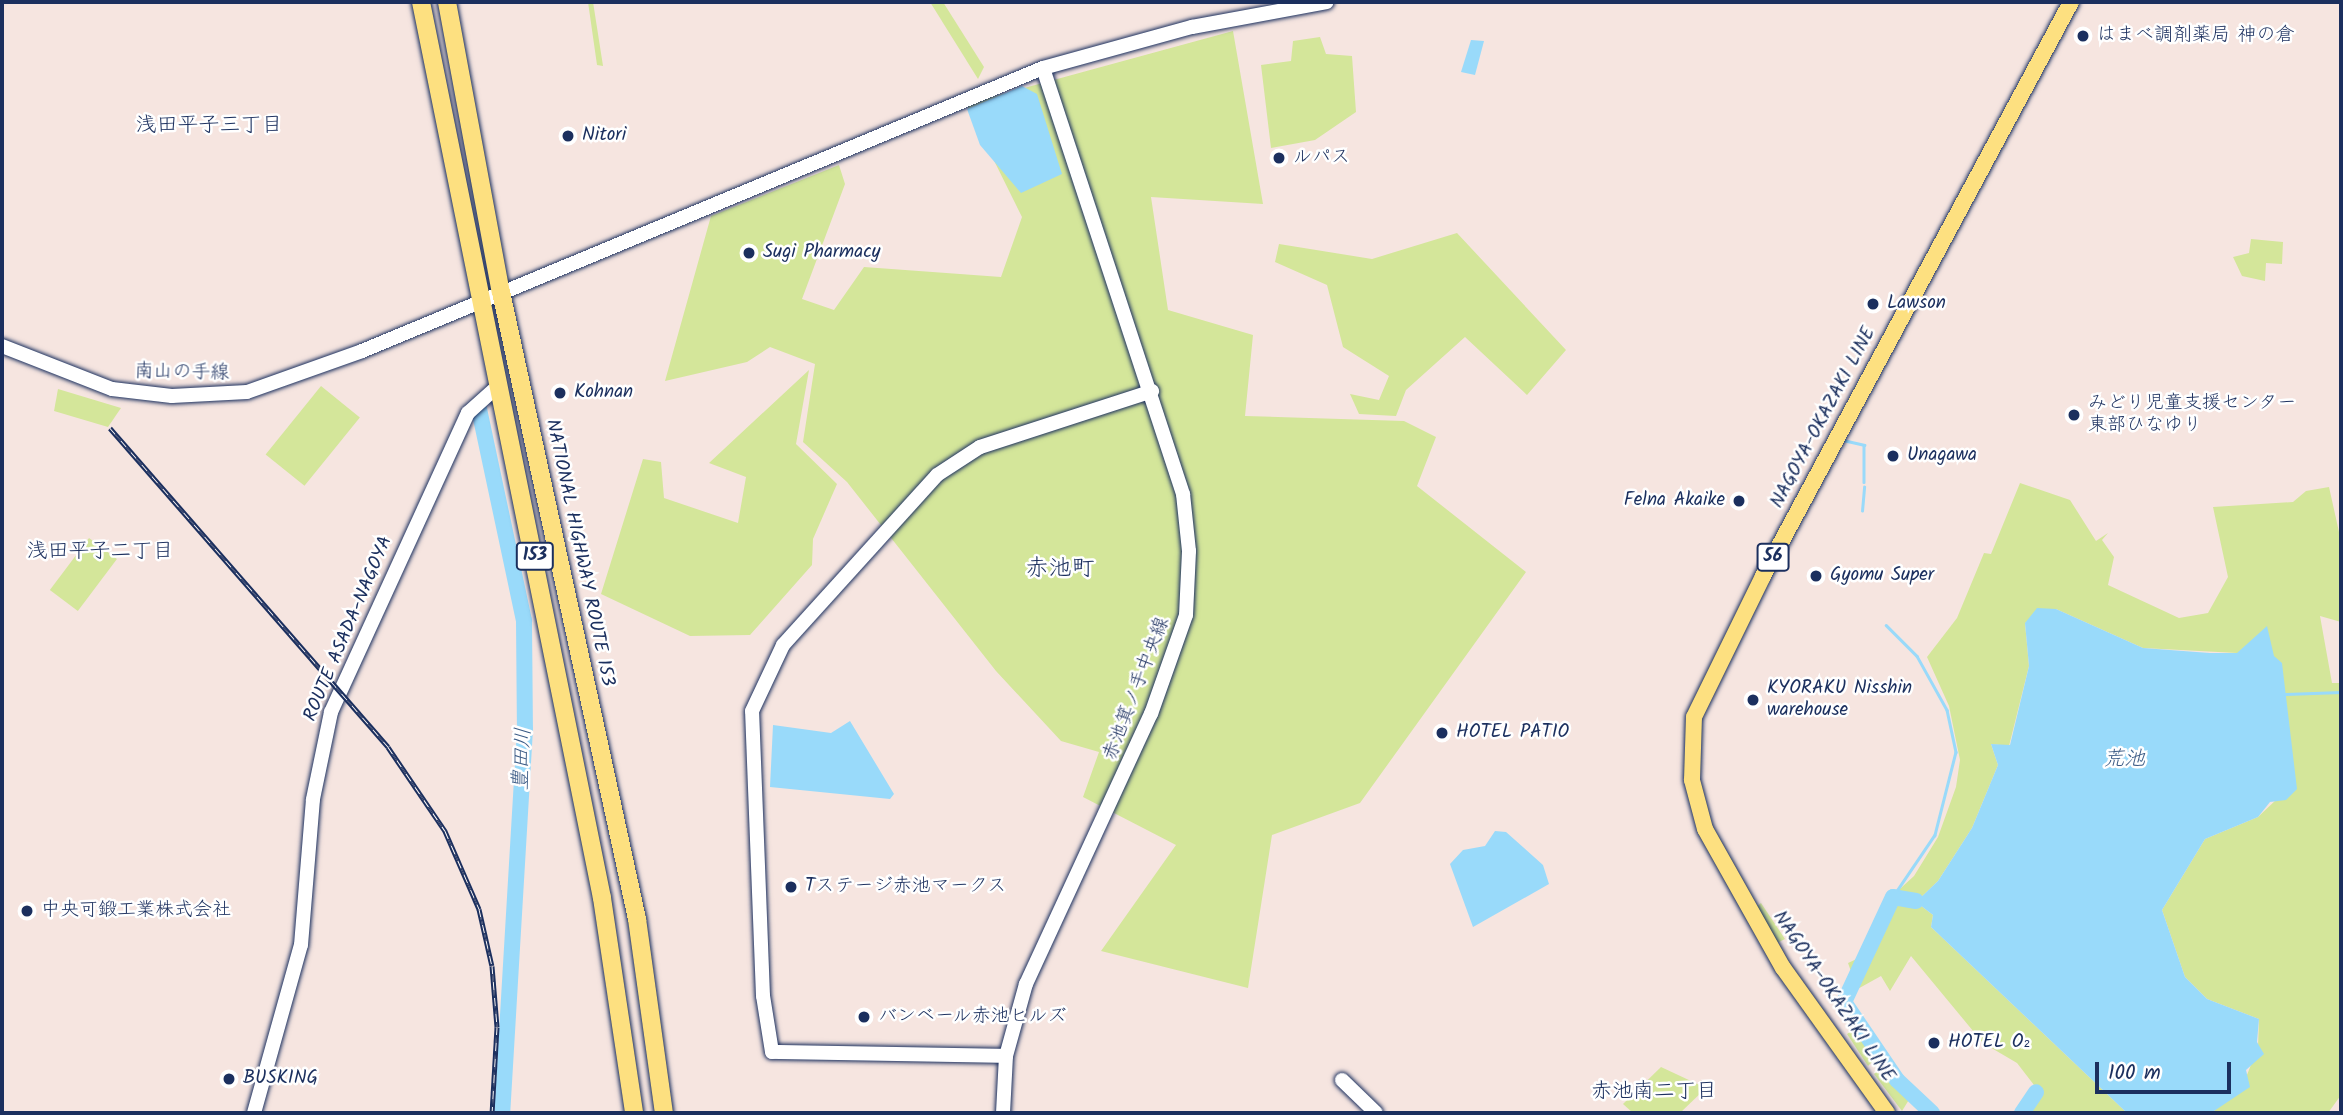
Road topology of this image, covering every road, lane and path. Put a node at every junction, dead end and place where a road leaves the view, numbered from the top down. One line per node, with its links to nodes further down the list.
1 (421, 2): 7 (highway, 153)
2 (447, 2): 6 (highway, NATIONAL HIGHWAY ROUTE 153 / 153)
3 (1326, 2): 5 (street, 南山の手線)
4 (2071, 2): 20 (main road, NAGOYA-OKAZAKI LINE / 56)
5 (1043, 68): 6 (street, 南山の手線); 10 (street, 赤池箕ノ手中央線)
6 (501, 292): 7 (street, 南山の手線); 11 (highway, NATIONAL HIGHWAY ROUTE 153 / 153)
7 (480, 303): 8 (street, 南山の手線); 9 (highway, 153)
8 (2, 346)
9 (497, 387): 12 (highway, 153); 15 (street, ROUTE ASADA-NAGOYA)
10 (1152, 391): 13 (street, 赤池箕ノ手中央線); 13 (street)
11 (582, 667): 12 (highway); 17 (highway, NATIONAL HIGHWAY ROUTE 153 / 153)
12 (557, 672): 16 (highway, 153)
13 (1006, 1056): 18 (street, 赤池箕ノ手中央線)
14 (1342, 1080): 19 (street)
15 (254, 1113)
16 (634, 1113)
17 (664, 1113)
18 (1003, 1113)
19 (1376, 1113)
20 (1887, 1113)

